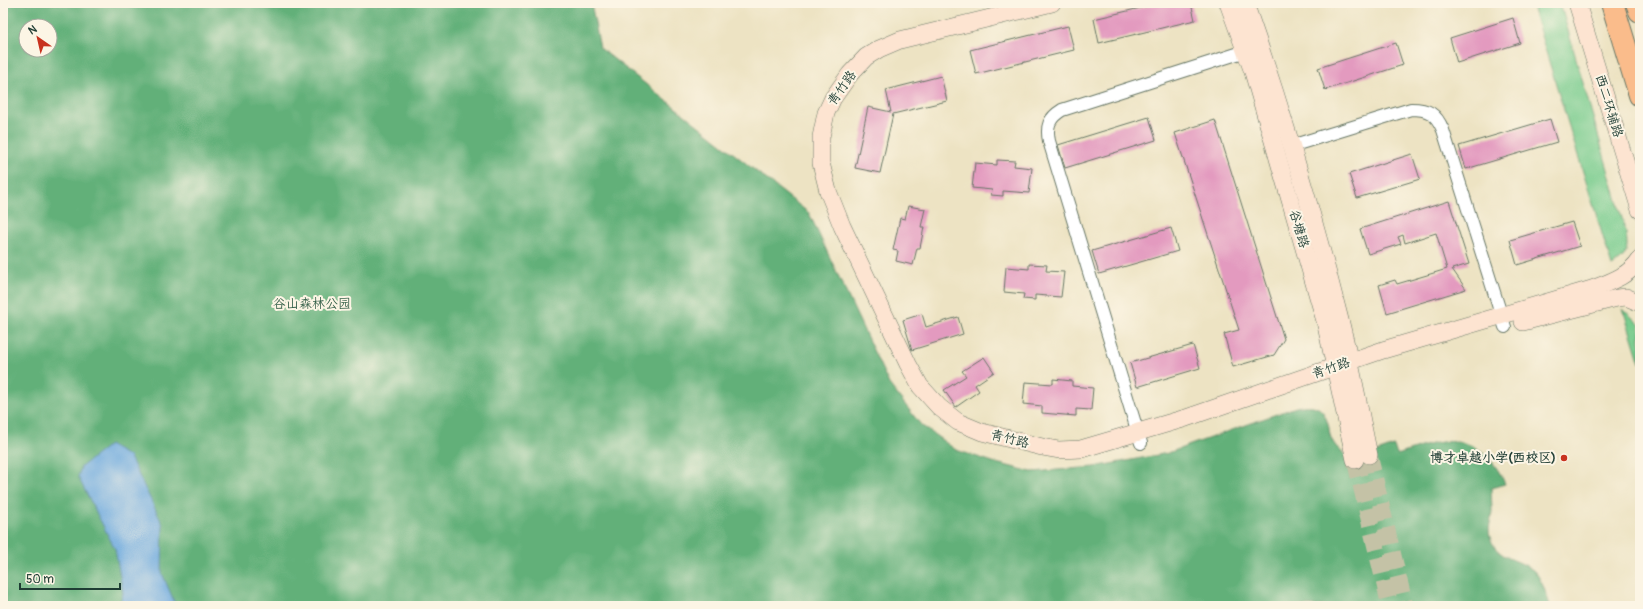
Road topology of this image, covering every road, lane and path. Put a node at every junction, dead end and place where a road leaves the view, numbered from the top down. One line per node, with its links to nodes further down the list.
1 (1032, 3): 17 (street, 青竹路)
2 (1052, 3): 17 (street, 青竹路)
3 (1228, 3): 9 (street, 谷塘路)
4 (1245, 3): 11 (street, 谷塘路)
5 (1577, 3): 12 (street, 西二环辅路)
6 (1612, 3): 10 (highway)
7 (1638, 3): 8 (highway)
8 (1640, 11)
9 (1246, 51): 16 (street, 谷塘路); 17 (street)
10 (1640, 95)
11 (1291, 146): 15 (street); 16 (street, 谷塘路)
12 (1640, 210)
13 (1640, 259): 15 (street, 青竹路)
14 (1640, 303): 15 (street, 青竹路)
15 (1503, 321): 16 (street, 青竹路)
16 (1343, 370): 17 (street, 青竹路); 18 (street, 谷塘路)
17 (1139, 438)
18 (1362, 457)

